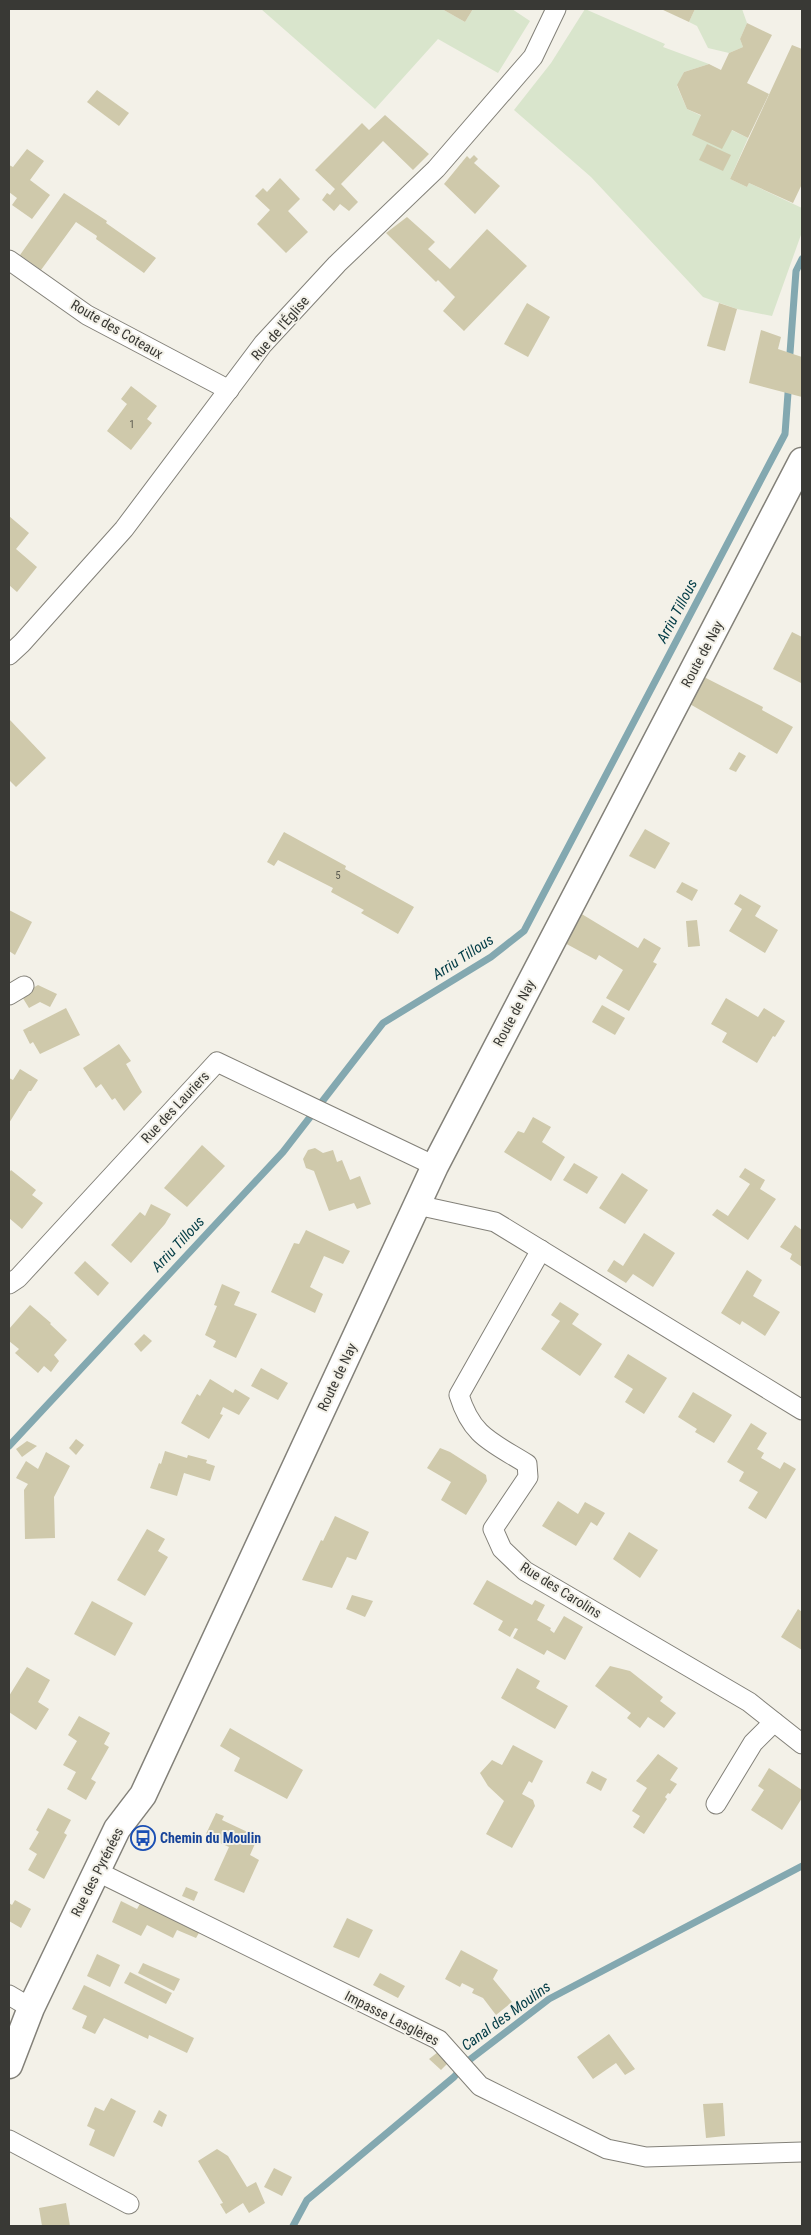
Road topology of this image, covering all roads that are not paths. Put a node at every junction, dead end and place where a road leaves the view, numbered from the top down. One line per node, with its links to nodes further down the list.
1 (556, 9): 3 (street, Rue de l'Église)
2 (9, 260): 3 (street, Route des Coteaux)
3 (228, 390): 5 (street, Rue de l'Église)
4 (802, 461): 6 (main road, Route de Nay)
5 (9, 655)
6 (435, 1166): 7 (main road, Route de Nay); 9 (street, Rue des Lauriers)
7 (417, 1205): 8 (street); 11 (main road, Route de Nay)
8 (540, 1250): 10 (street); 12 (street, Rue des Carolins)
9 (9, 1284)
10 (802, 1410)
11 (246, 1574): 15 (main road, Rue des Pyrénées)
12 (774, 1722): 13 (street, Rue des Carolins); 14 (street)
13 (802, 1744)
14 (716, 1804)
15 (96, 1871): 16 (main road, Rue des Pyrénées); 19 (street, Impasse Lasglères)
16 (20, 2001): 17 (main road, Rue des Pyrénées)
17 (9, 2065)
18 (9, 2140): 20 (street)
19 (802, 2152)
20 (129, 2204)

